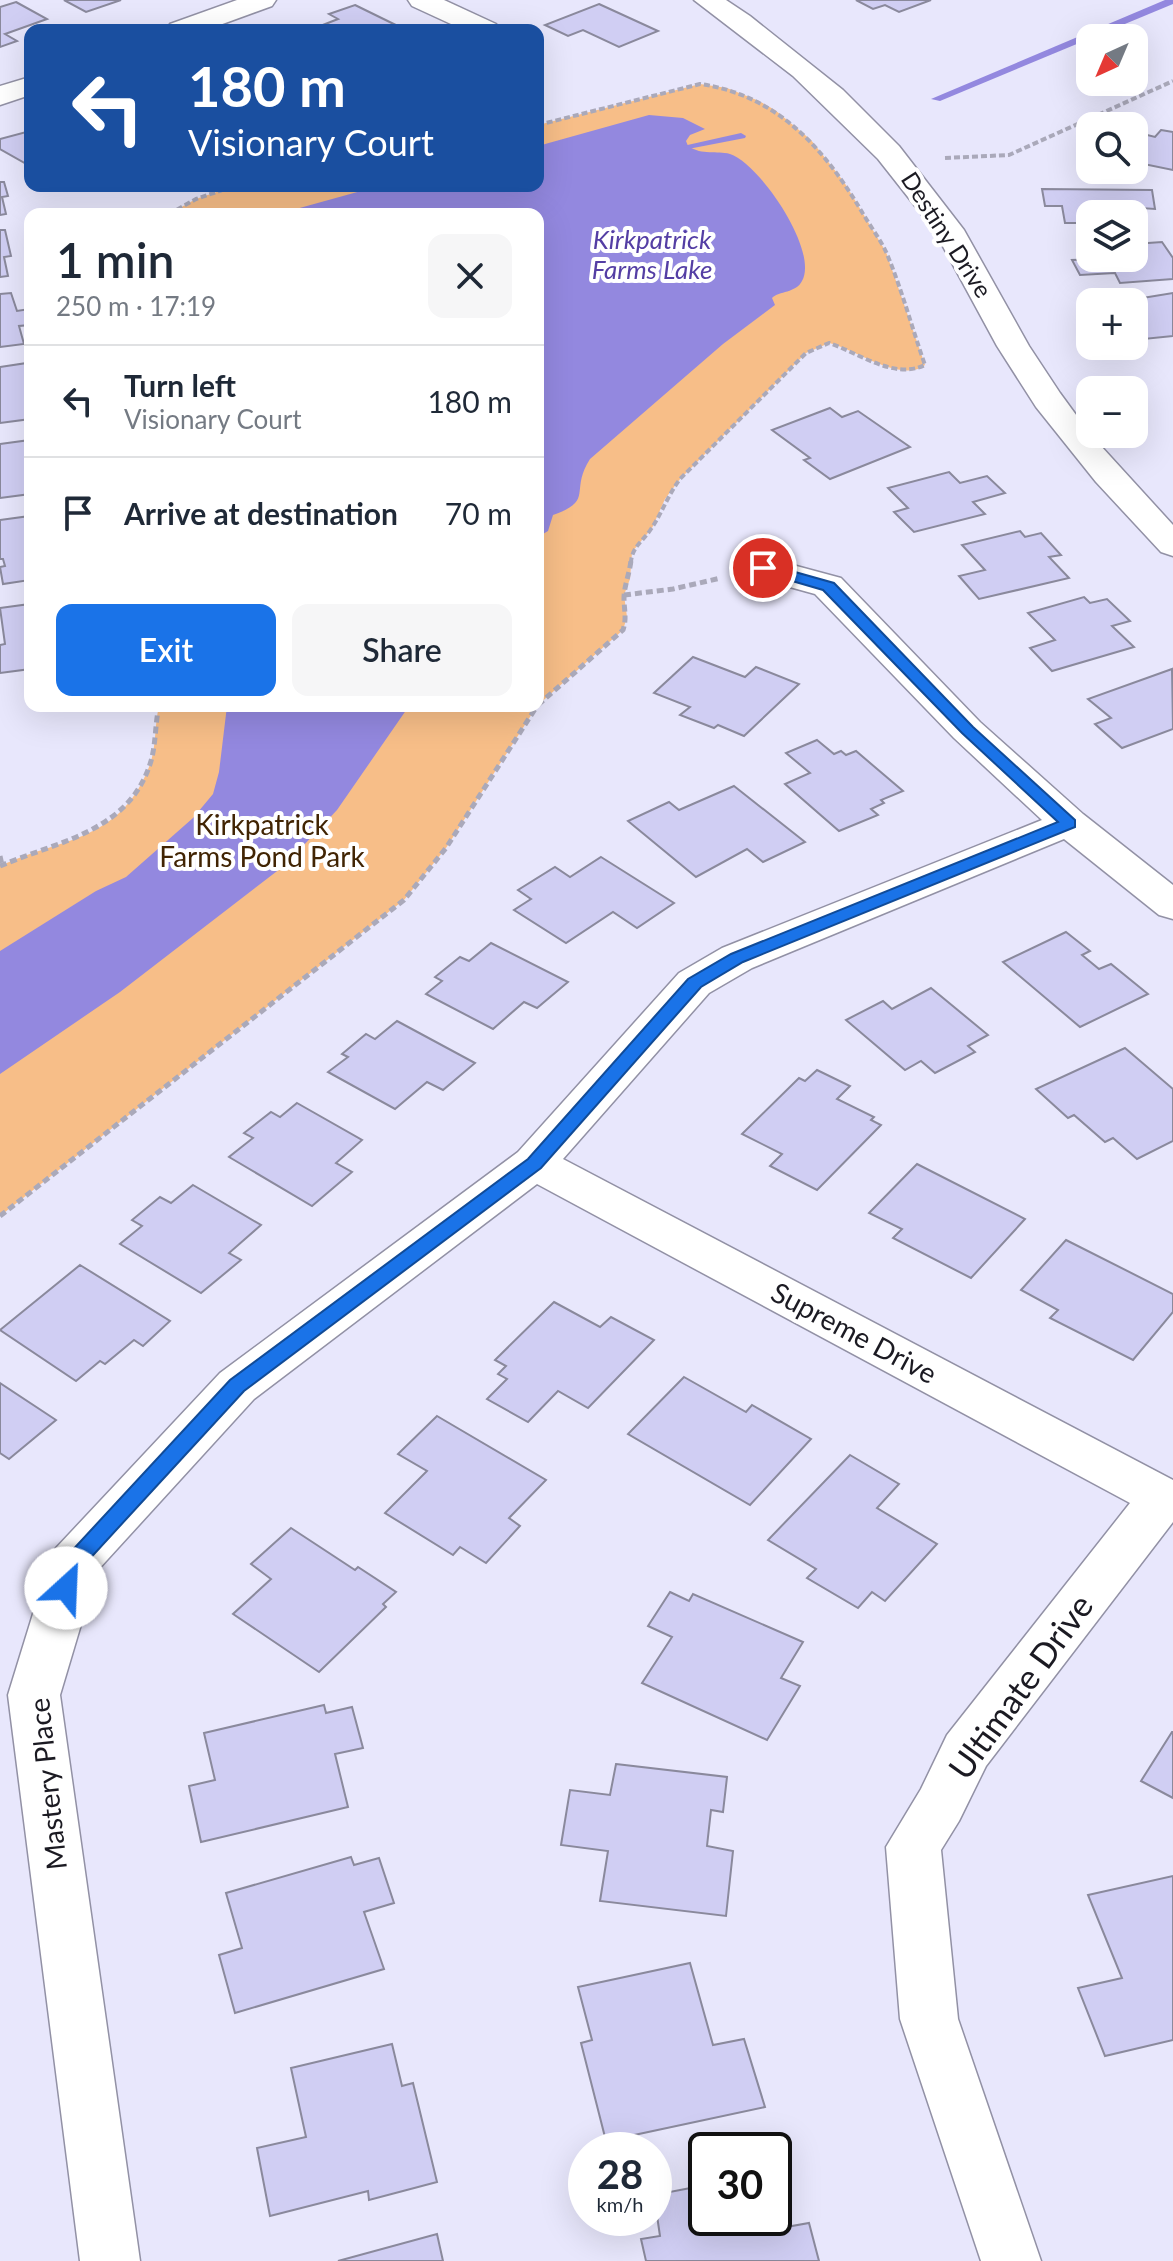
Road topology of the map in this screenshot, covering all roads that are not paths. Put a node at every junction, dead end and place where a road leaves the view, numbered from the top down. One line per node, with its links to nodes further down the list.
1 (262, 0): 4 (street)
2 (422, 0): 5 (street)
3 (708, 0): 8 (street, Destiny Drive)
4 (196, 24)
5 (473, 24)
6 (24, 87): 7 (street)
7 (0, 96)
8 (1173, 545)
9 (763, 568): 10 (street)
10 (1069, 823): 11 (street); 12 (street, Mastery Place)
11 (1173, 906)
12 (534, 1163): 13 (street, Supreme Drive); 14 (street, Mastery Place)
13 (1168, 1500): 15 (street, Ultimate Drive)
14 (110, 2261)
15 (1011, 2261)

